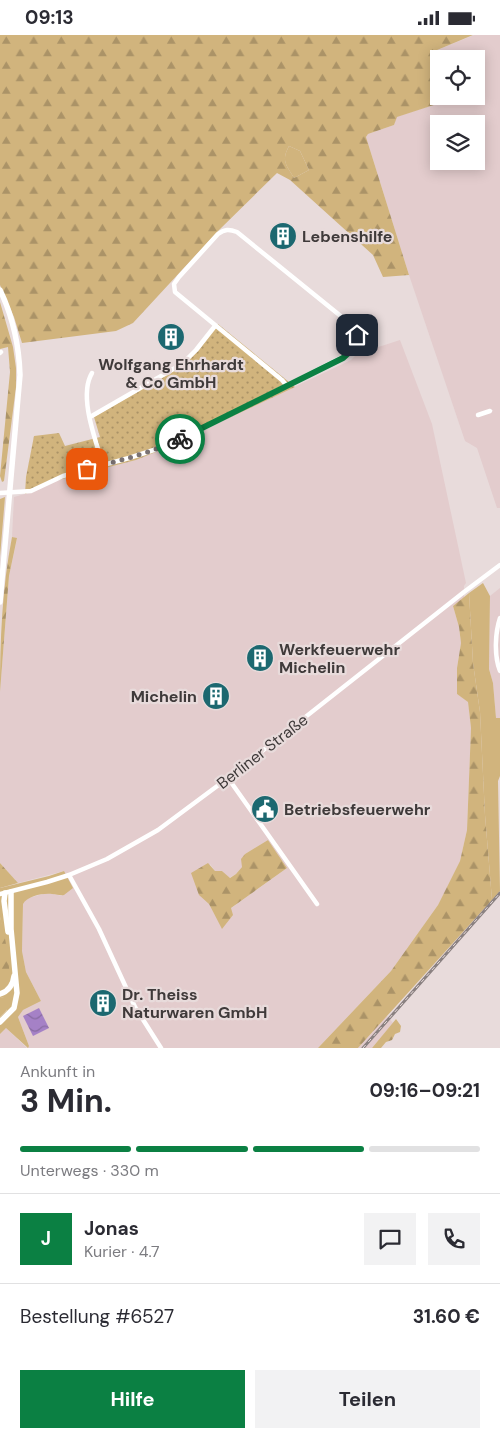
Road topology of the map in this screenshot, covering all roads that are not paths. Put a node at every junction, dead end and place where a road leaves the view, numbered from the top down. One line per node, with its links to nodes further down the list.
1 (0, 290): 10 (main road)
2 (215, 326): 4 (street); 4 (street); 7 (street)
3 (92, 373): 7 (street)
4 (287, 386): 8 (street)
5 (490, 411): 6 (street)
6 (478, 415)
7 (90, 417): 8 (street)
8 (103, 465): 10 (street)
9 (0, 493): 10 (street)
10 (11, 493): 12 (main road)
11 (500, 565): 15 (street, Berliner Straße)
12 (0, 602)
13 (500, 618): 14 (street)
14 (500, 671)
15 (228, 778): 16 (street, Berliner Straße); 19 (street)
16 (69, 875): 17 (street, Berliner Straße); 24 (street)
17 (11, 892): 18 (street, Berliner Straße); 23 (main road)
18 (2, 894): 21 (main road)
19 (318, 904)
20 (0, 905): 21 (main road)
21 (5, 913): 22 (main road)
22 (0, 994)
23 (0, 1021)
24 (161, 1048)

